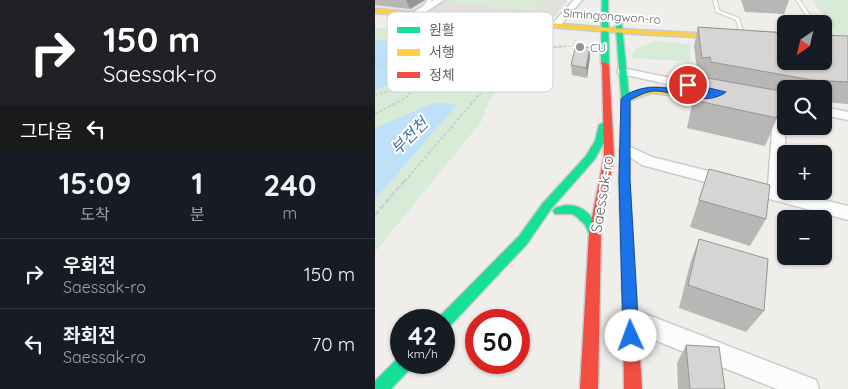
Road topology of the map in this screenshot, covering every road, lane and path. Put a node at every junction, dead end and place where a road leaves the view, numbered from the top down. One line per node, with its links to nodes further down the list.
1 (430, 0): 10 (lane)
2 (440, 0): 11 (street)
3 (578, 0): 14 (street)
4 (605, 0): 16 (main road, Saessak-ro)
5 (715, 0): 19 (lane)
6 (798, 0): 12 (lane)
7 (617, 5): 17 (main road, Saessak-ro); 18 (main road)
8 (375, 11): 9 (main road, Simingongwon-ro)
9 (396, 12)
10 (418, 12)
11 (419, 12)
12 (807, 15)
13 (553, 25): 14 (main road, Simingongwon-ro)
14 (556, 25): 16 (main road, Simingongwon-ro)
15 (553, 31): 16 (main road, Simingongwon-ro)
16 (604, 34): 17 (main road, Simingongwon-ro); 35 (main road, Saessak-ro)
17 (620, 34): 18 (main road, Simingongwon-ro); 24 (main road, Saessak-ro)
18 (667, 36): 19 (main road, Simingongwon-ro); 22 (main road, Simingongwon-ro); 24 (main road)
19 (743, 37): 20 (main road, Simingongwon-ro)
20 (777, 39)
21 (572, 46): 23 (path)
22 (777, 46)
23 (553, 47)
24 (623, 54): 27 (main road, Saessak-ro)
25 (375, 63): 26 (path)
26 (387, 68)
27 (622, 71): 31 (street); 33 (main road, Saessak-ro)
28 (387, 91): 32 (path)
29 (409, 92): 37 (path)
30 (481, 92): 47 (path)
31 (731, 94): 33 (main road); 34 (street)
32 (375, 95)
33 (625, 99): 40 (main road, Saessak-ro)
34 (777, 102)
35 (607, 106): 41 (main road, Saessak-ro); 49 (main road)
36 (832, 113): 38 (street)
37 (375, 114)
38 (848, 116)
39 (781, 135): 43 (street)
40 (626, 150): 41 (main road); 43 (street, Saessak-ro); 51 (main road, Saessak-ro)
41 (609, 156): 42 (main road); 48 (main road, Saessak-ro)
42 (595, 171)
43 (776, 194): 46 (street, Saessak-ro)
44 (572, 197): 45 (main road)
45 (559, 211): 48 (main road); 49 (main road)
46 (848, 213)
47 (375, 215)
48 (595, 234): 54 (main road, Saessak-ro)
49 (523, 240): 50 (main road)
50 (455, 311)
51 (630, 318): 55 (main road, Saessak-ro); 56 (street)
52 (393, 374): 53 (main road)
53 (379, 389)
54 (589, 389)
55 (633, 389)
56 (807, 389)

